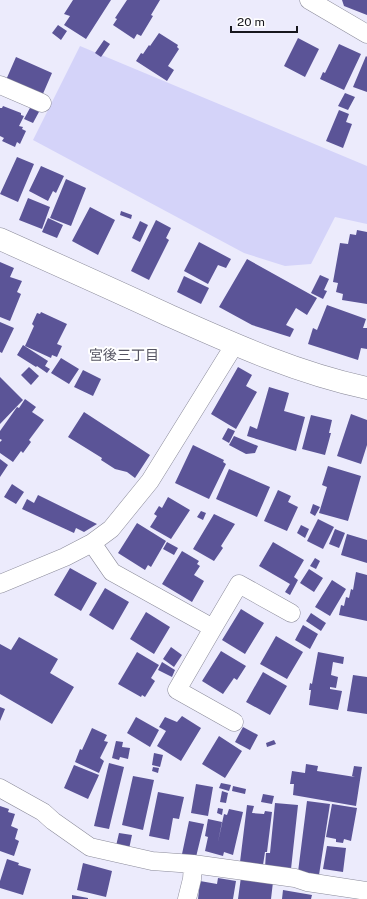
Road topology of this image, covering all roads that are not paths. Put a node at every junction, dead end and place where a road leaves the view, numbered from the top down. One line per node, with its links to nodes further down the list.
1 (319, 3): 2 (street)
2 (367, 34)
3 (0, 85): 4 (street)
4 (42, 103)
5 (0, 239): 6 (street)
6 (235, 344): 7 (street); 8 (street)
7 (367, 388)
8 (92, 543): 9 (street); 11 (street)
9 (0, 584)
10 (291, 613): 11 (street)
11 (213, 628): 12 (street)
12 (234, 722)
13 (0, 788): 14 (street)
14 (193, 864): 15 (street); 16 (street)
15 (367, 891)
16 (187, 899)

